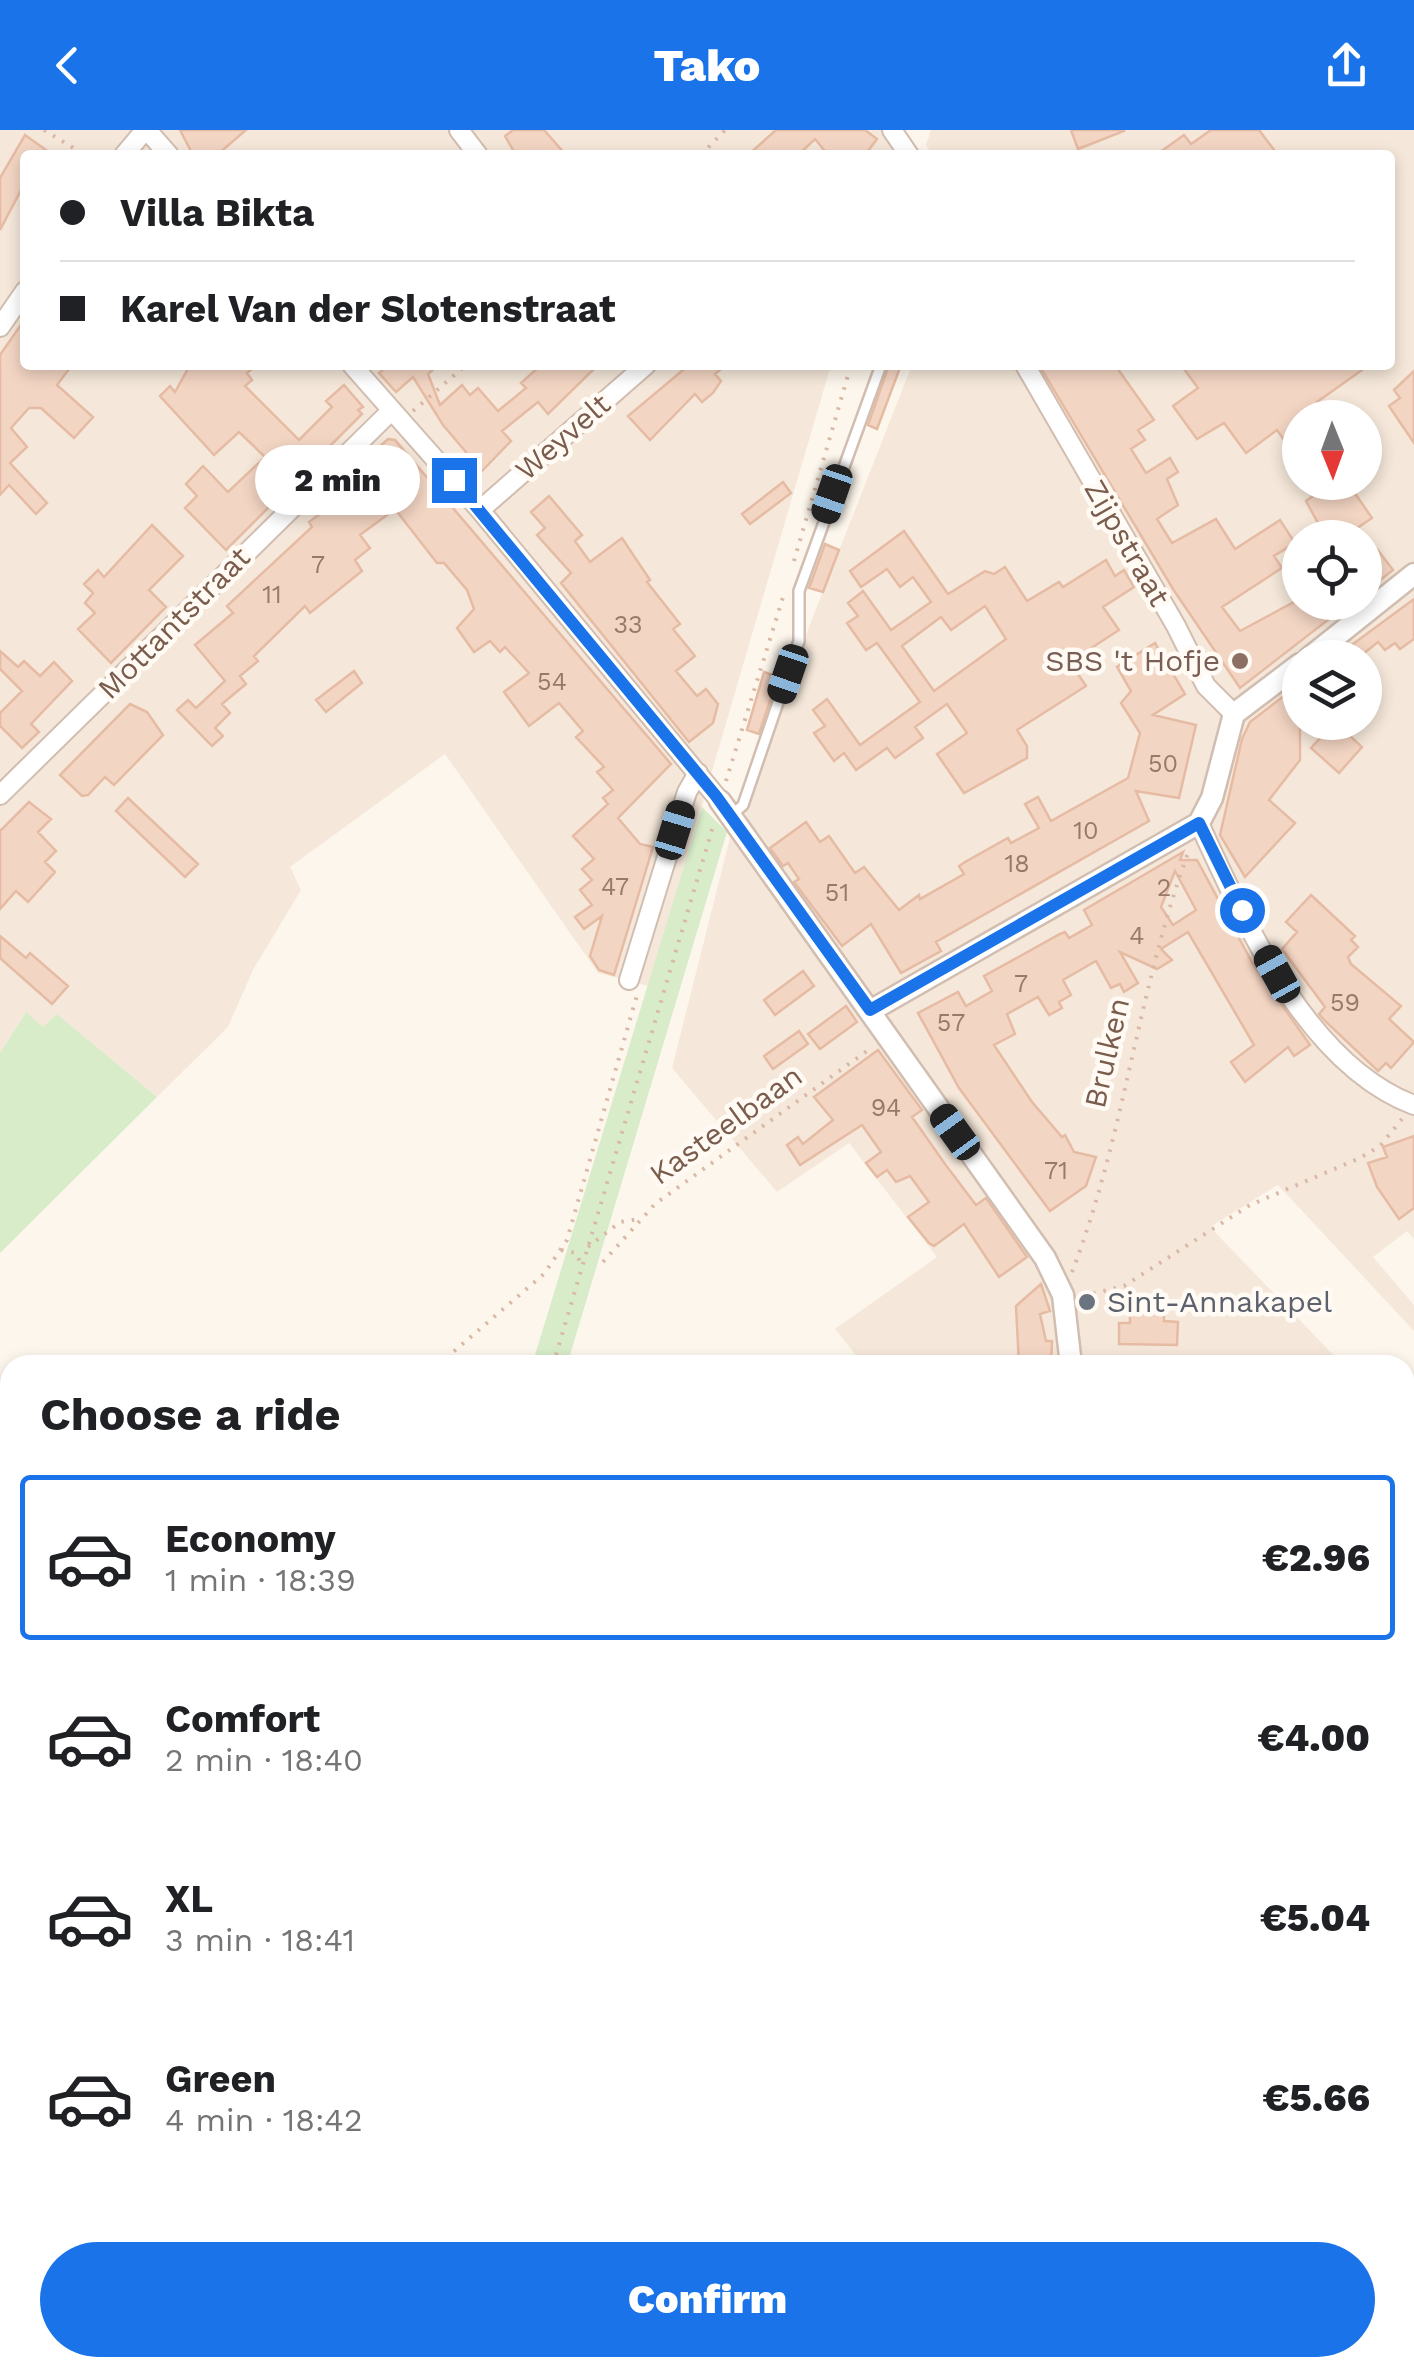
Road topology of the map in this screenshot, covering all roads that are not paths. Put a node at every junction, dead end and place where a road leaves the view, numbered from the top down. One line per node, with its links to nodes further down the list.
1 (146, 130): 3 (street); 4 (street)
2 (459, 130): 5 (street)
3 (128, 150)
4 (164, 150)
5 (474, 150)
6 (20, 298): 7 (street)
7 (0, 326)
8 (356, 370): 12 (street)
9 (640, 370): 13 (street, Weyvelt)
10 (878, 370): 20 (lane)
11 (1028, 370): 17 (street, Zijpstraat)
12 (397, 416): 13 (street); 19 (street, Mottantstraat)
13 (480, 510): 18 (street)
14 (1414, 574): 15 (street)
15 (1332, 640)
16 (1282, 678): 17 (street)
17 (1234, 714): 21 (street)
18 (698, 773): 20 (street); 22 (street)
19 (0, 796)
20 (726, 808): 23 (street)
21 (1199, 823): 23 (street); 24 (street)
22 (629, 980)
23 (870, 1010): 25 (street)
24 (1413, 1106)
25 (1070, 1355)

